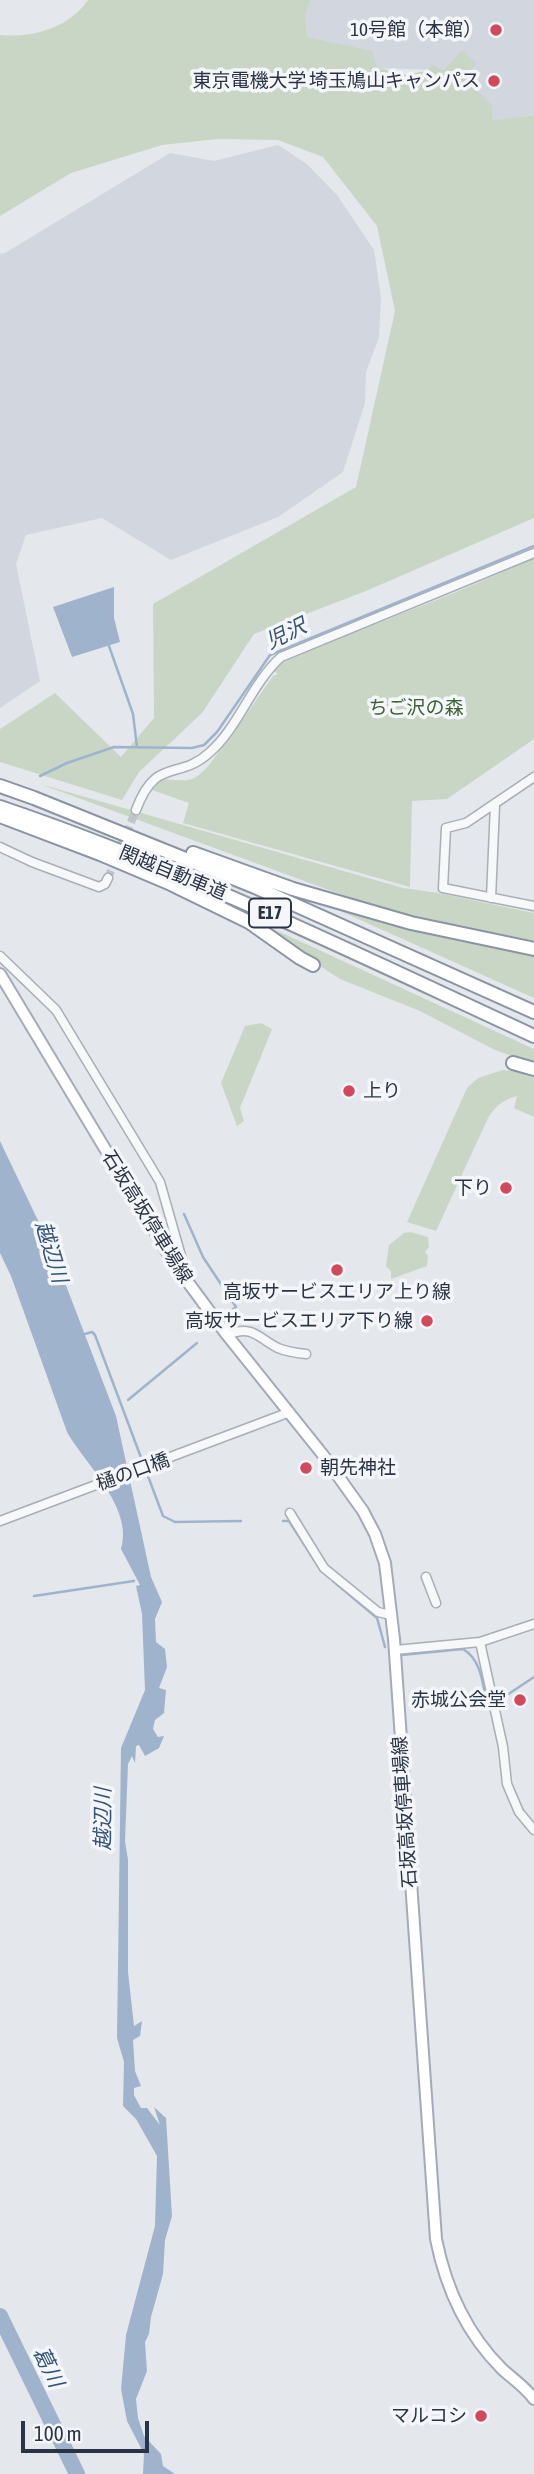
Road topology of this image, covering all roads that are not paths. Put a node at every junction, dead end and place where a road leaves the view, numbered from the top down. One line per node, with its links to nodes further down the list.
1 (534, 553): 7 (street)
2 (534, 777): 5 (street)
3 (0, 786): 4 (highway, 関越自動車道 / E17)
4 (34, 798): 13 (highway); 17 (highway, 関越自動車道 / E17)
5 (495, 805): 11 (street); 11 (street)
6 (0, 807): 18 (highway, 関越自動車道 / E17)
7 (136, 810)
8 (0, 816): 15 (highway)
9 (0, 847): 10 (street)
10 (108, 878)
11 (491, 898): 12 (street)
12 (534, 906)
13 (534, 949)
14 (0, 956): 21 (street)
15 (313, 965)
16 (0, 974): 21 (main road, 石坂高坂停車場線)
17 (534, 1012)
18 (534, 1036)
19 (513, 1063): 20 (highway)
20 (534, 1069)
21 (188, 1283): 22 (main road, 石坂高坂停車場線)
22 (227, 1335): 23 (street); 24 (main road, 石坂高坂停車場線)
23 (306, 1354)
24 (290, 1412): 26 (street, 樋の口橋); 29 (main road, 石坂高坂停車場線)
25 (290, 1513): 29 (street)
26 (0, 1521)
27 (426, 1577): 28 (street)
28 (436, 1603)
29 (391, 1615): 32 (main road, 石坂高坂停車場線)
30 (534, 1624): 31 (street)
31 (480, 1643): 32 (street); 33 (street)
32 (395, 1650): 34 (main road, 石坂高坂停車場線)
33 (534, 1830)
34 (533, 2392)

